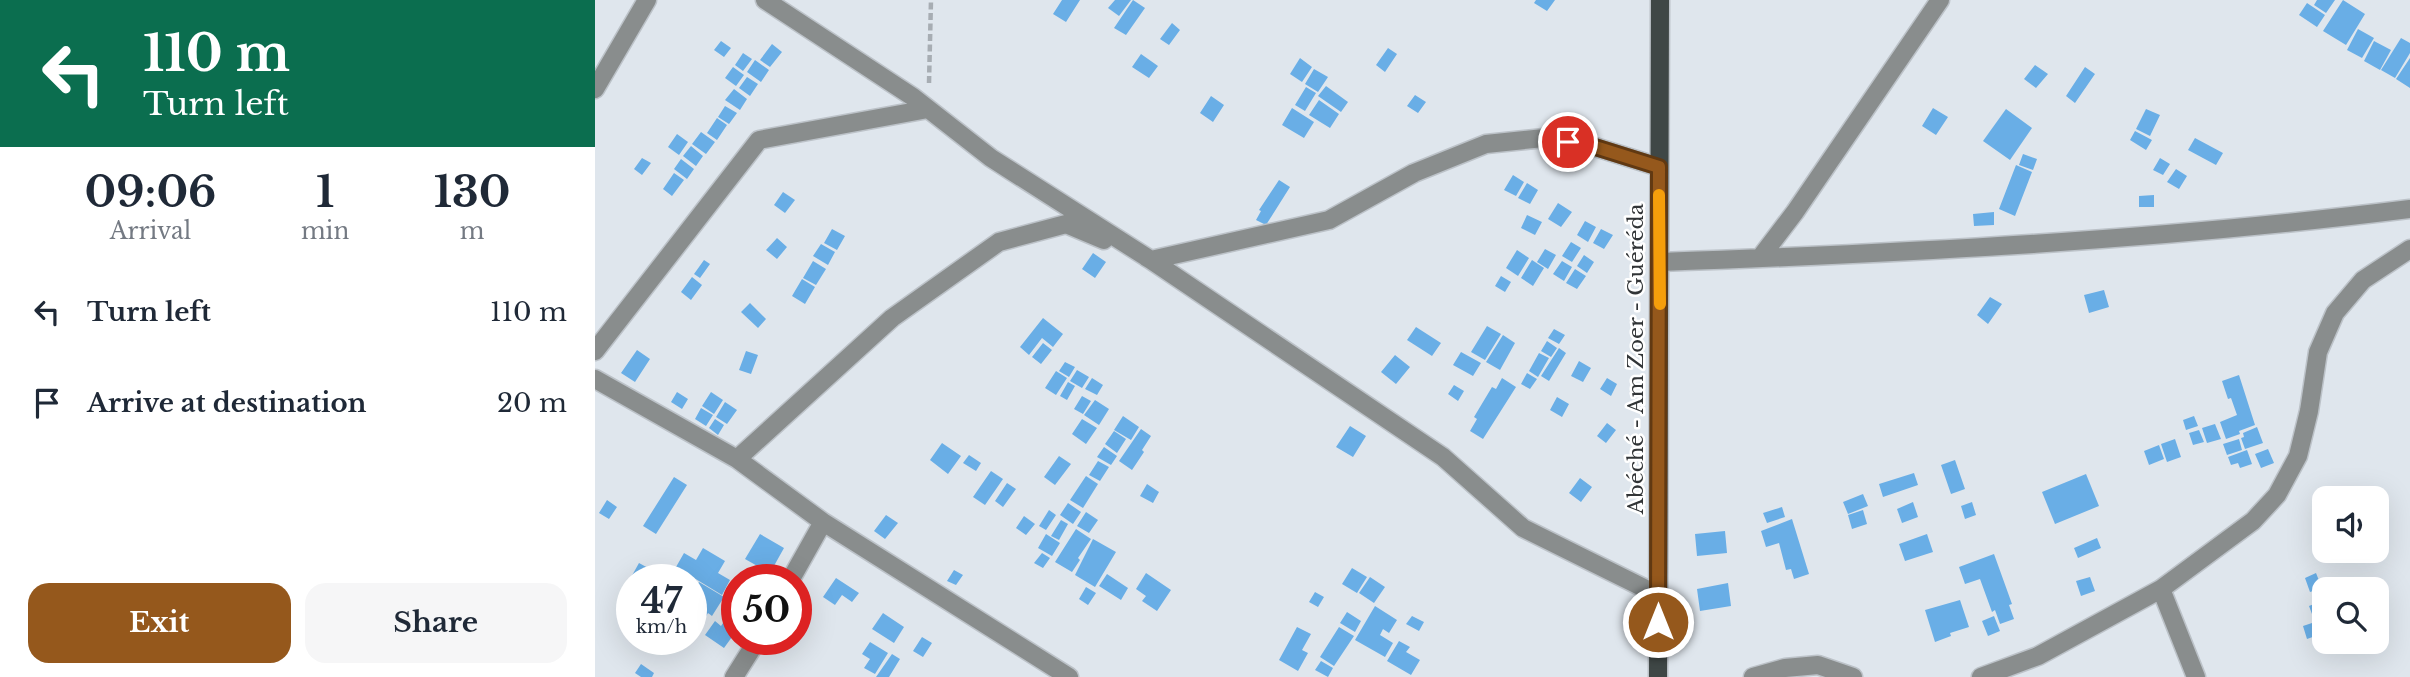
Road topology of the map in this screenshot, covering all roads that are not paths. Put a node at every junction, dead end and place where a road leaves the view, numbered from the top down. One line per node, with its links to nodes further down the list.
1 (647, 0): 5 (street)
2 (765, 0): 6 (street)
3 (1660, 0): 7 (main road, Abéché - Am Zoer - Guéréda)
4 (1940, 0): 10 (street)
5 (595, 89)
6 (928, 109): 11 (street); 13 (street)
7 (1659, 167): 11 (street); 12 (main road, Abéché - Am Zoer - Guéréda)
8 (2410, 209): 10 (street)
9 (2410, 249): 18 (street)
10 (1760, 258): 12 (street)
11 (1151, 260): 15 (street); 19 (street)
12 (1660, 262): 19 (main road, Abéché - Am Zoer - Guéréda)
13 (595, 351)
14 (595, 379): 15 (street)
15 (737, 459): 16 (street)
16 (823, 522): 17 (street); 22 (street)
17 (799, 564)
18 (2161, 589): 26 (street); 27 (street)
19 (1658, 594): 23 (main road, Abéché - Am Zoer - Guéréda)
20 (748, 655): 21 (street)
21 (734, 677)
22 (1069, 677)
23 (1658, 677)
24 (1753, 677): 25 (street)
25 (1853, 677)
26 (1981, 677)
27 (2196, 677)

